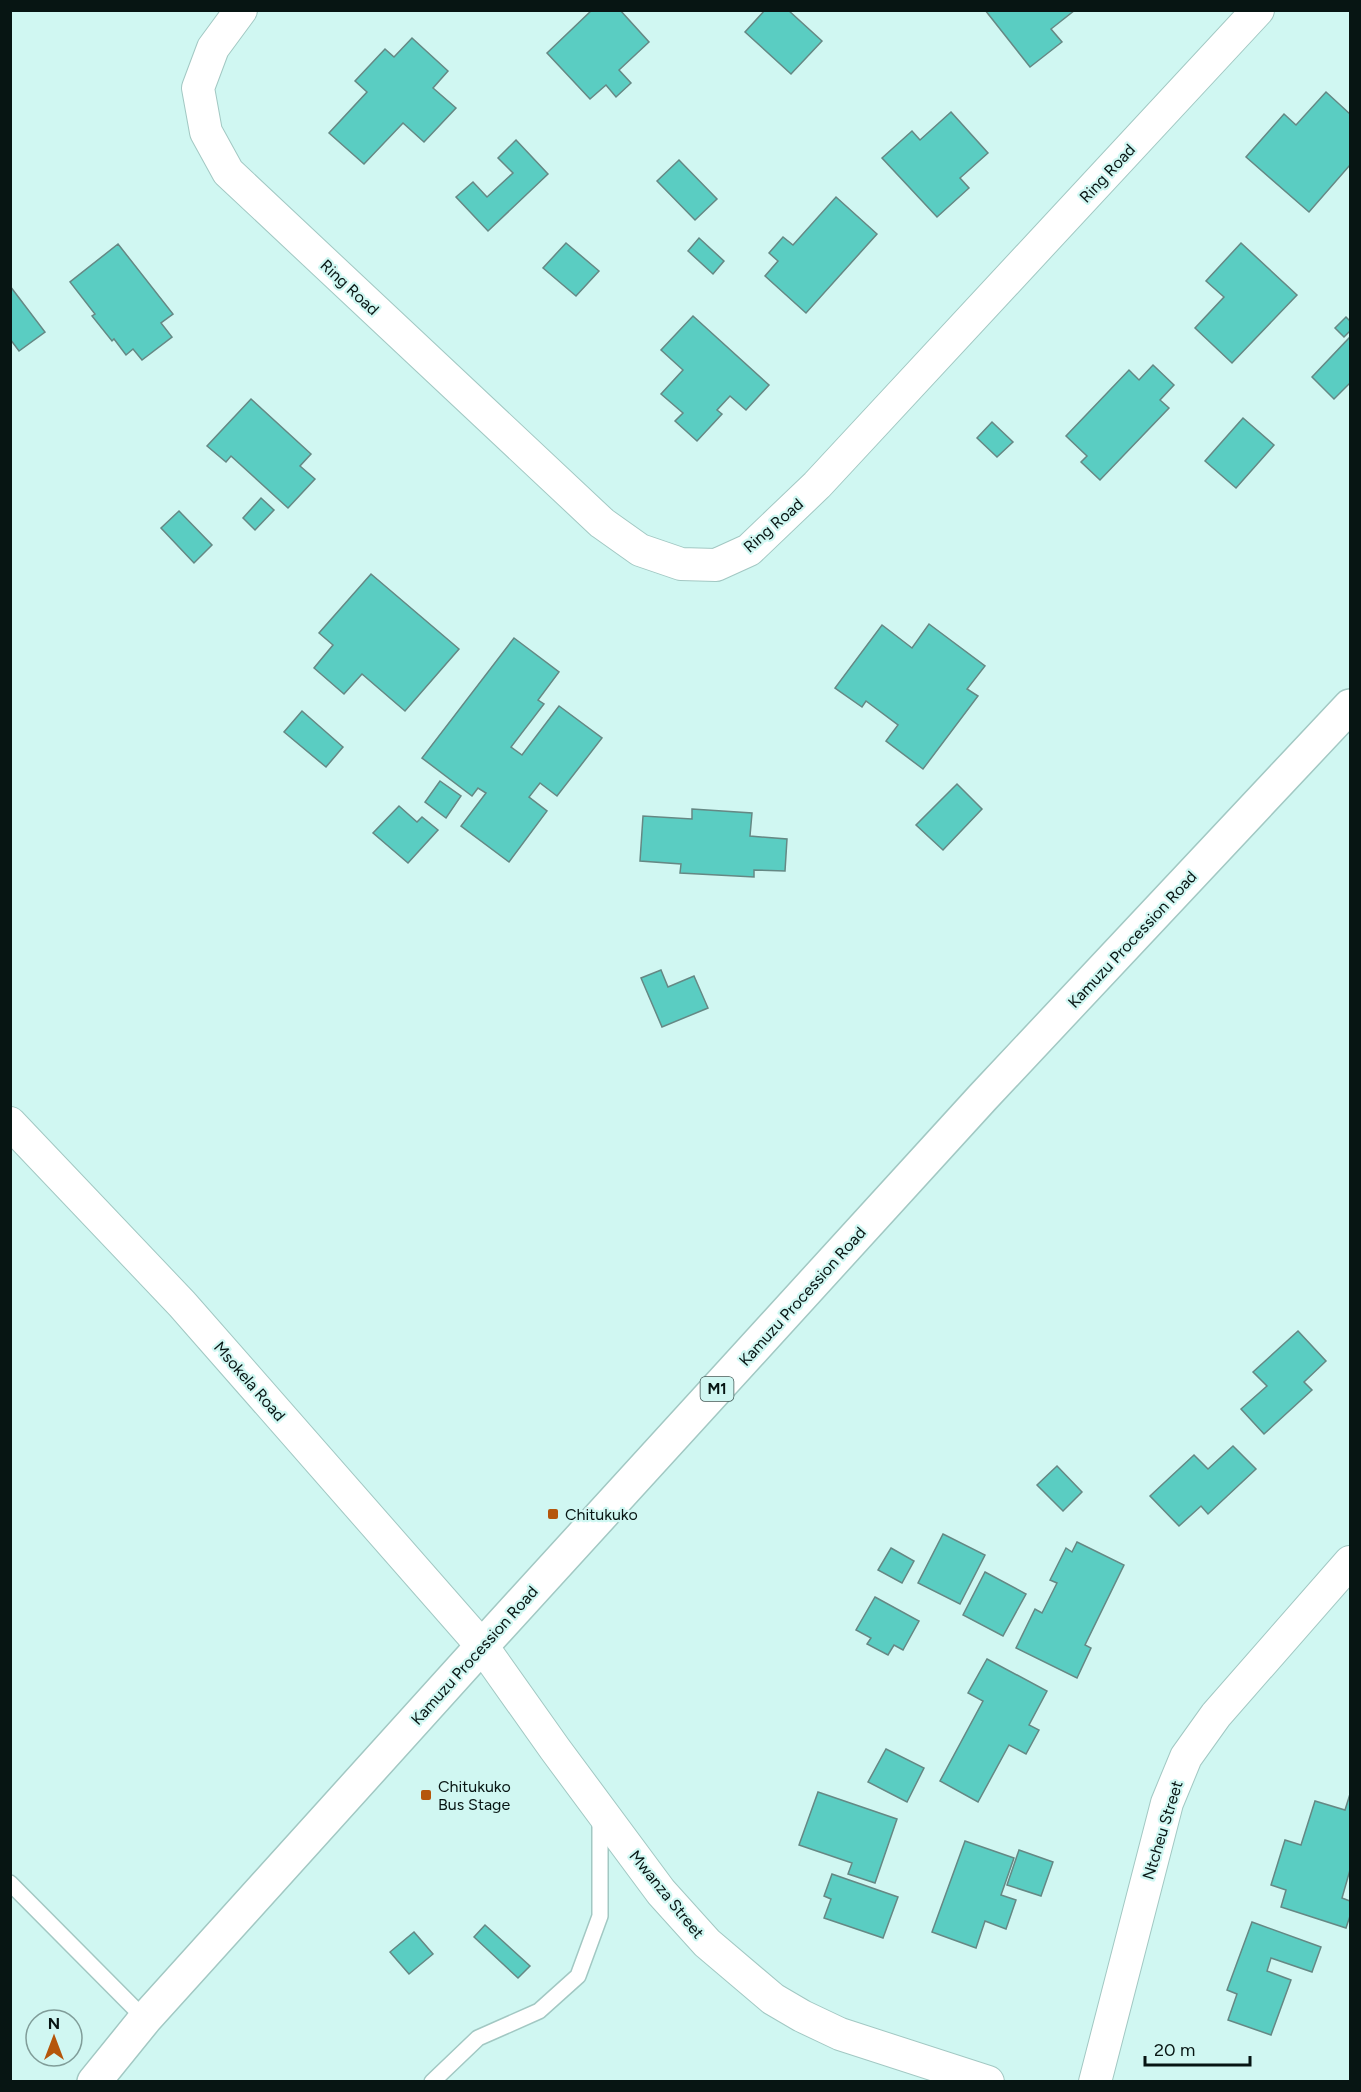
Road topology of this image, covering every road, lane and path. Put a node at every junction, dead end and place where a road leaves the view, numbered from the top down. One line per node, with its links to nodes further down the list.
1 (241, 10): 2 (street, Ring Road)
2 (1258, 10)
3 (1350, 706): 6 (highway, Kamuzu Procession Road / M1)
4 (10, 1123): 6 (street, Msokela Road)
5 (1350, 1562): 13 (street, Ntcheu Street)
6 (482, 1646): 7 (street, Mwanza Street); 9 (highway, Kamuzu Procession Road / M1)
7 (600, 1809): 11 (lane); 12 (street, Mwanza Street)
8 (10, 1883): 9 (lane)
9 (145, 2019): 10 (highway, Kamuzu Procession Road / M1)
10 (94, 2082)
11 (432, 2082)
12 (988, 2082)
13 (1095, 2082)

